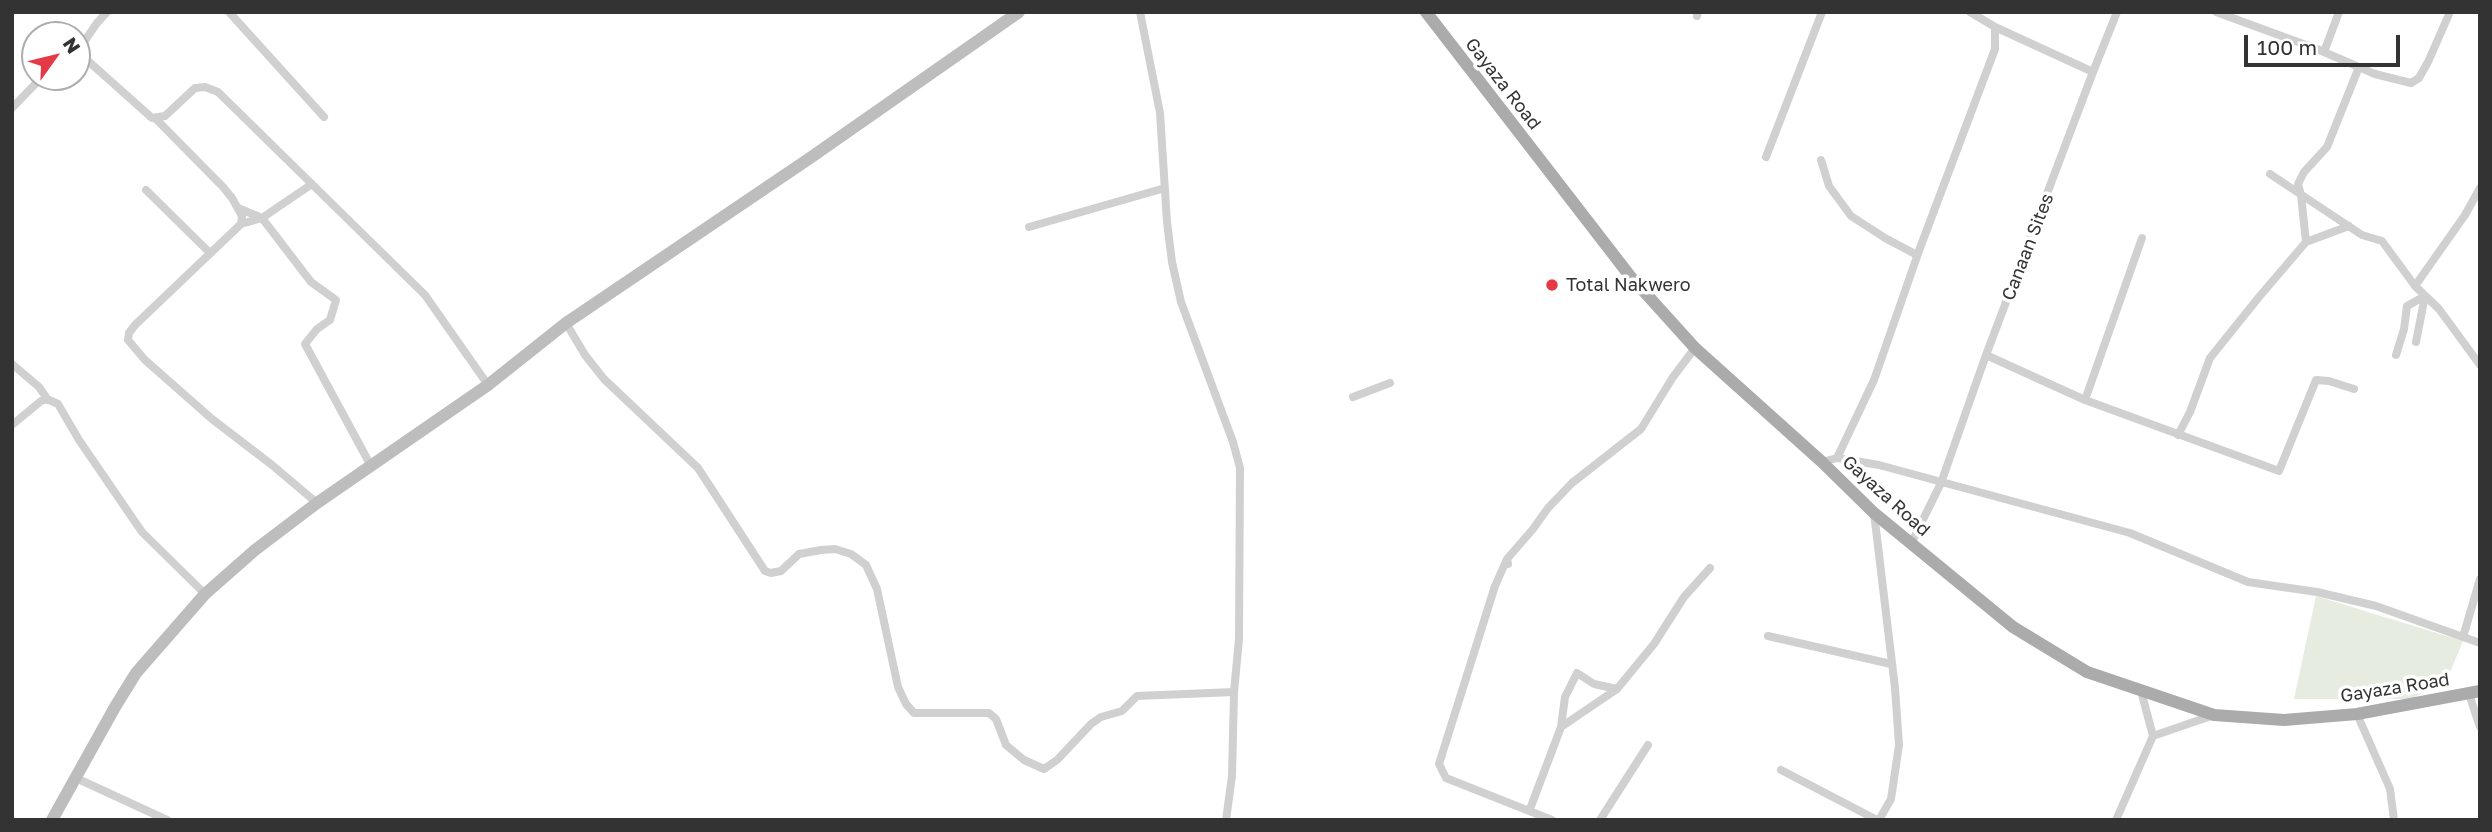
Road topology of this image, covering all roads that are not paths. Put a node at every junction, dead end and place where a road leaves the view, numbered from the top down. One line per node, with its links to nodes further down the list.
1 (107, 12): 13 (street)
2 (229, 12): 20 (street)
3 (1019, 12): 41 (street)
4 (1140, 12): 26 (street)
5 (1426, 12): 43 (main road, Gayaza Road)
6 (1822, 12): 22 (street)
7 (1970, 12): 12 (street)
8 (2117, 12): 17 (street, Canaan Sites)
9 (2216, 12): 14 (street)
10 (2339, 12): 14 (street)
11 (2450, 12): 16 (street)
12 (1995, 27): 17 (street); 38 (street)
13 (91, 32)
14 (2324, 52): 16 (street)
15 (91, 64): 21 (street)
16 (2359, 67): 29 (street)
17 (2093, 72): 44 (street, Canaan Sites)
18 (28, 91): 19 (street)
19 (12, 108)
20 (324, 117)
21 (156, 119): 25 (street); 30 (street)
22 (1766, 158)
23 (1821, 160): 38 (street)
24 (2270, 174): 29 (street)
25 (312, 184): 31 (street); 49 (street)
26 (1165, 188): 34 (street); 72 (street)
27 (2480, 188): 39 (street)
28 (146, 190): 37 (street)
29 (2301, 195): 33 (street); 36 (street)
30 (238, 208): 31 (street); 32 (street)
31 (262, 218): 32 (street); 58 (street)
32 (241, 224): 37 (street)
33 (2349, 226): 36 (street); 39 (street)
34 (1029, 227)
35 (2142, 238): 53 (street)
36 (2306, 242): 55 (street)
37 (209, 253): 60 (street)
38 (1917, 255): 56 (street)
39 (2415, 286): 40 (street)
40 (2425, 296): 42 (street); 45 (street); 47 (street)
41 (566, 323): 49 (street); 72 (street)
42 (2416, 342)
43 (1695, 348): 57 (main road, Gayaza Road); 82 (street)
44 (1986, 355): 53 (street); 59 (street, Canaan Sites)
45 (2396, 355)
46 (12, 364): 52 (street)
47 (2480, 365)
48 (1390, 383): 51 (street)
49 (488, 385): 58 (street)
50 (2354, 389): 55 (street)
51 (1353, 397)
52 (48, 400): 54 (street); 65 (street)
53 (2085, 400): 55 (street)
54 (12, 425)
55 (2178, 435)
56 (1837, 458): 57 (street); 59 (street)
57 (1822, 462): 61 (main road, Gayaza Road)
58 (371, 466): 60 (street)
59 (1941, 483): 62 (street, Canaan Sites); 67 (street)
60 (317, 503): 65 (street)
61 (1874, 513): 62 (main road, Gayaza Road); 69 (street)
62 (1911, 544): 71 (main road, Gayaza Road)
63 (1710, 568): 70 (street)
64 (2480, 579): 67 (street)
65 (205, 594): 81 (street)
66 (1768, 636): 69 (street)
67 (2463, 637): 68 (street)
68 (2480, 643)
69 (1891, 664): 88 (street)
70 (1617, 689): 76 (street); 76 (street)
71 (2141, 691): 75 (main road, Gayaza Road); 78 (street)
72 (1234, 692): 85 (street)
73 (2474, 692): 74 (main road, Gayaza Road); 77 (street)
74 (2357, 714): 75 (main road, Gayaza Road); 90 (street)
75 (2214, 715): 78 (street)
76 (1561, 727): 82 (street)
77 (2480, 727)
78 (2153, 736): 89 (street)
79 (1648, 745): 87 (street)
80 (1781, 770): 88 (street)
81 (76, 778): 83 (street); 84 (street)
82 (1530, 809): 86 (street)
83 (52, 820)
84 (167, 820)
85 (1226, 820)
86 (1552, 820)
87 (1600, 820)
88 (1878, 820)
89 (2116, 820)
90 (2394, 820)

